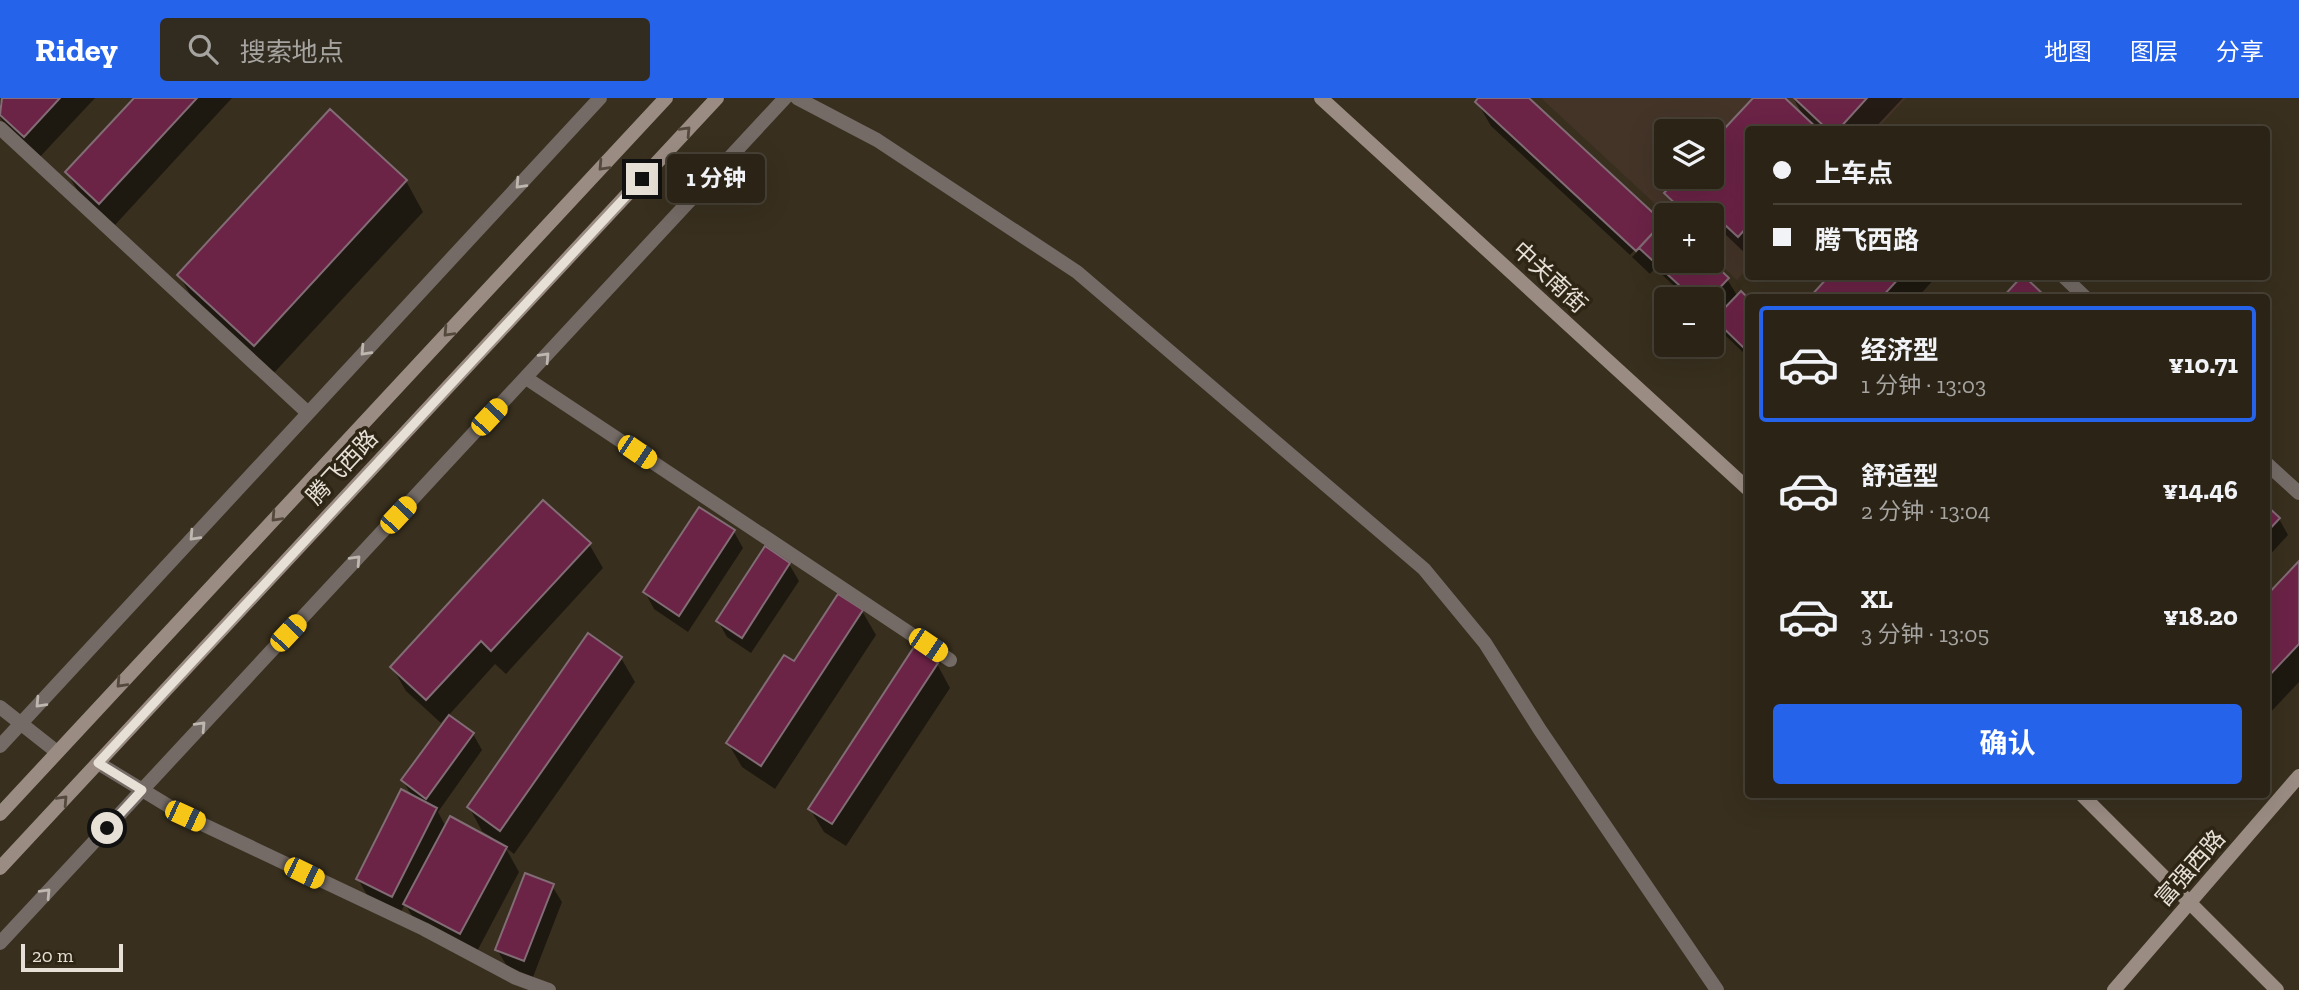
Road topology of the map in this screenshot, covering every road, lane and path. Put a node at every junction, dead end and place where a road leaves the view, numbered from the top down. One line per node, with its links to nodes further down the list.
1 (600, 98): 11 (street, one-way to 11)
2 (666, 98): 19 (street, 腾飞西路, one-way to 19)
3 (717, 98): 20 (street, 腾飞西路, one-way to 3)
4 (785, 98): 10 (street, one-way to 4)
5 (797, 98): 29 (street)
6 (1321, 98): 13 (street, 中关南街)
7 (0, 128): 11 (street)
8 (2067, 280): 9 (street)
9 (2082, 294)
10 (526, 378): 15 (street); 22 (street, one-way to 10)
11 (308, 413): 17 (street, one-way to 17)
12 (2270, 467): 14 (street)
13 (1745, 486)
14 (2299, 493)
15 (950, 660)
16 (0, 707): 17 (street)
17 (21, 723): 18 (street); 19 (street)
18 (0, 746)
19 (57, 752): 24 (street, 腾飞西路)
20 (98, 763): 22 (street); 25 (street, 腾飞西路, one-way to 20)
21 (2299, 776): 26 (street, 富强西路)
22 (142, 790): 27 (street, one-way to 22); 28 (street)
23 (2085, 798): 26 (street)
24 (0, 814)
25 (0, 868)
26 (2190, 902): 30 (street, 富强西路); 31 (street)
27 (0, 943)
28 (549, 990)
29 (1717, 990)
30 (2114, 990)
31 (2277, 990)

